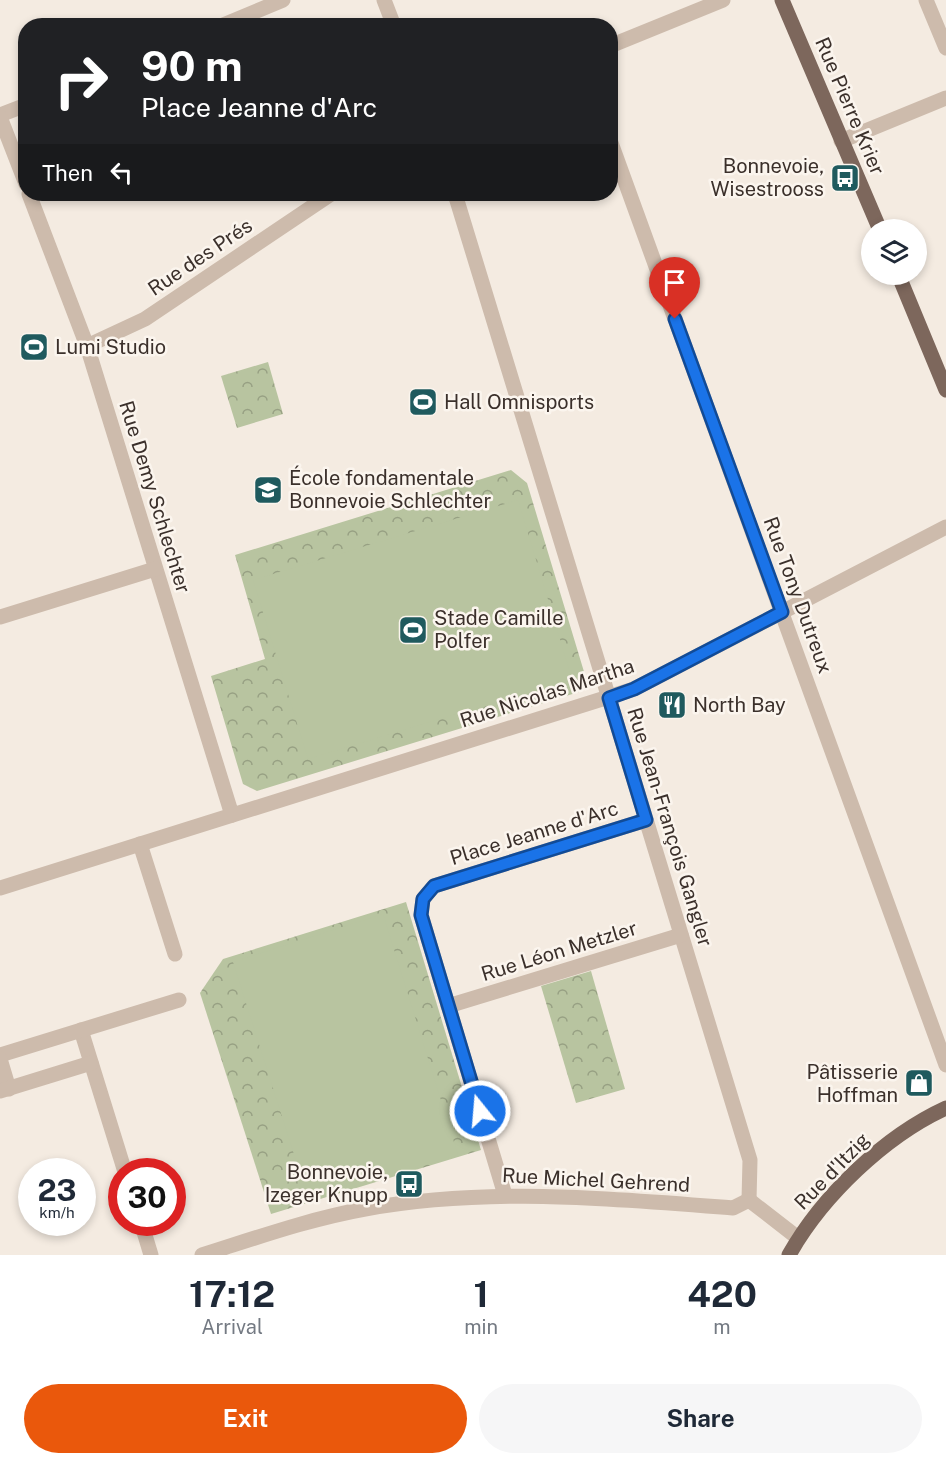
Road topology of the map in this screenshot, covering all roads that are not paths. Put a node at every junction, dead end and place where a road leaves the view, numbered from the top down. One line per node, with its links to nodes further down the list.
1 (283, 0): 6 (street)
2 (384, 0): 7 (street)
3 (723, 0): 8 (street)
4 (782, 0): 13 (main road, Rue Pierre Krier)
5 (926, 0): 9 (street)
6 (240, 18)
7 (391, 18)
8 (618, 43)
9 (946, 48)
10 (946, 98): 13 (street)
11 (18, 108): 12 (street)
12 (0, 116): 15 (street)
13 (841, 141): 19 (main road, Rue Pierre Krier)
14 (618, 162): 25 (street, Rue Tony Dutreux)
15 (18, 163)
16 (32, 201): 21 (street, Rue Demy Schlechter)
17 (321, 201): 21 (street, Rue des Prés)
18 (457, 201): 27 (street, Rue Jean-François Gangler)
19 (875, 219)
20 (903, 285): 22 (main road)
21 (87, 346): 24 (street, Rue Demy Schlechter)
22 (946, 390)
23 (946, 528): 25 (street, Rue Nicolas Martha)
24 (155, 569): 26 (street); 28 (street, Rue Demy Schlechter)
25 (782, 612): 27 (street, Rue Nicolas Martha); 39 (street, Rue Tony Dutreux)
26 (0, 617)
27 (609, 698): 28 (street, Rue Nicolas Martha); 29 (street, Rue Jean-François Gangler)
28 (232, 815): 30 (street, Rue Nicolas Martha)
29 (646, 820): 32 (street, Rue Jean-François Gangler); 35 (street, Place Jeanne d'Arc)
30 (140, 844): 31 (street, Rue Nicolas Martha); 33 (street)
31 (0, 888)
32 (681, 935): 35 (street, Rue Léon Metzler); 44 (street, Rue Jean-François Gangler)
33 (175, 954)
34 (179, 1000): 36 (street)
35 (448, 1006): 43 (street)
36 (81, 1030): 37 (street); 38 (street)
37 (0, 1057): 40 (street)
38 (91, 1063): 40 (street); 42 (street)
39 (946, 1065)
40 (5, 1090)
41 (946, 1108): 46 (main road, Rue d'Itzig)
42 (121, 1158)
43 (505, 1195): 44 (street, Rue Michel Gehrend); 48 (street, Rue Michel Gehrend)
44 (749, 1200): 46 (street)
45 (145, 1236): 47 (street)
46 (798, 1238): 49 (main road, Rue d'Itzig)
47 (151, 1255)
48 (202, 1255)
49 (789, 1255)

